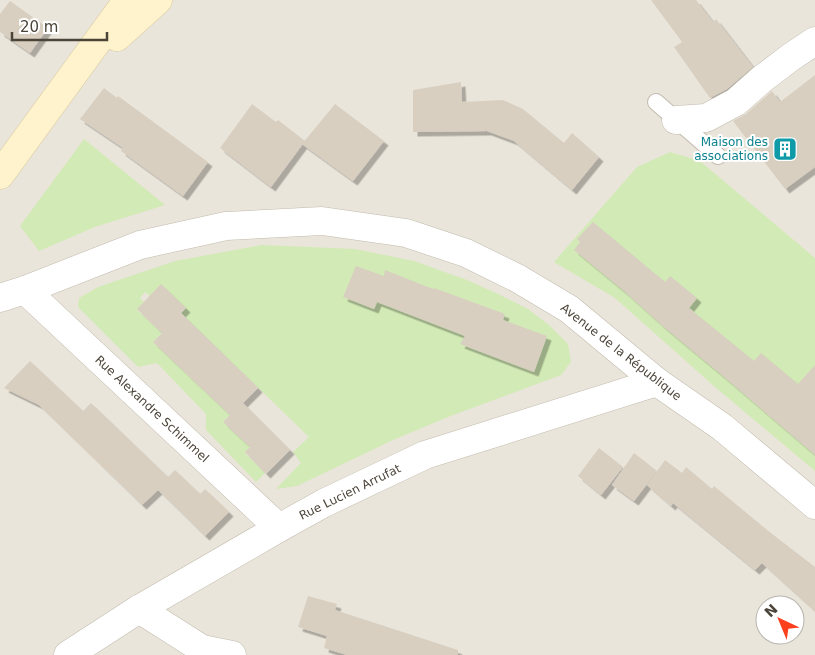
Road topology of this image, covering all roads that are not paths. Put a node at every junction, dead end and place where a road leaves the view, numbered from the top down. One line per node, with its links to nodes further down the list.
1 (130, 0): 4 (main road)
2 (158, 0): 4 (main road)
3 (815, 41): 6 (street)
4 (69, 79): 8 (main road)
5 (656, 102): 6 (lane)
6 (676, 120): 7 (lane)
7 (718, 156)
8 (0, 175)
9 (12, 294): 10 (street, Avenue de la République); 12 (street, Rue Alexandre Schimmel)
10 (657, 382): 11 (street, Avenue de la République); 12 (street, Rue Lucien Arrufat)
11 (815, 505)
12 (279, 528): 13 (street, Rue Lucien Arrufat)
13 (139, 610): 14 (street, Rue Lucien Arrufat); 15 (street)
14 (68, 655)
15 (232, 655)

